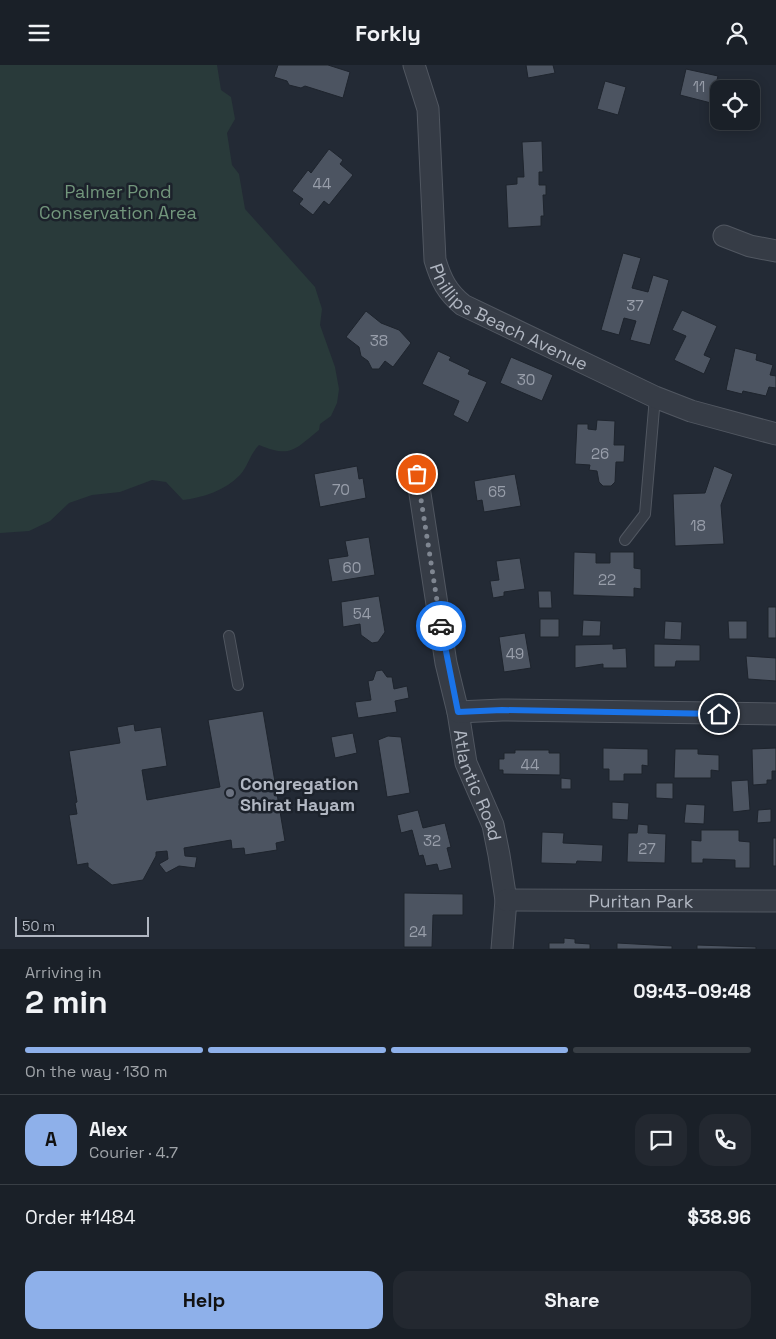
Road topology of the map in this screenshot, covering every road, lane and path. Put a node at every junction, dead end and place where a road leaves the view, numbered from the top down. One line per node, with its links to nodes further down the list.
1 (414, 65): 4 (street, Phillips Beach Avenue)
2 (724, 236): 3 (street)
3 (776, 251)
4 (656, 397): 5 (street, Phillips Beach Avenue); 7 (lane)
5 (776, 434)
6 (417, 474): 10 (street, Atlantic Road)
7 (625, 540)
8 (229, 636): 9 (lane)
9 (238, 685)
10 (458, 712): 11 (street); 12 (street, Atlantic Road)
11 (776, 714)
12 (506, 900): 13 (street, Puritan Park); 14 (street, Atlantic Road)
13 (776, 901)
14 (502, 949)

